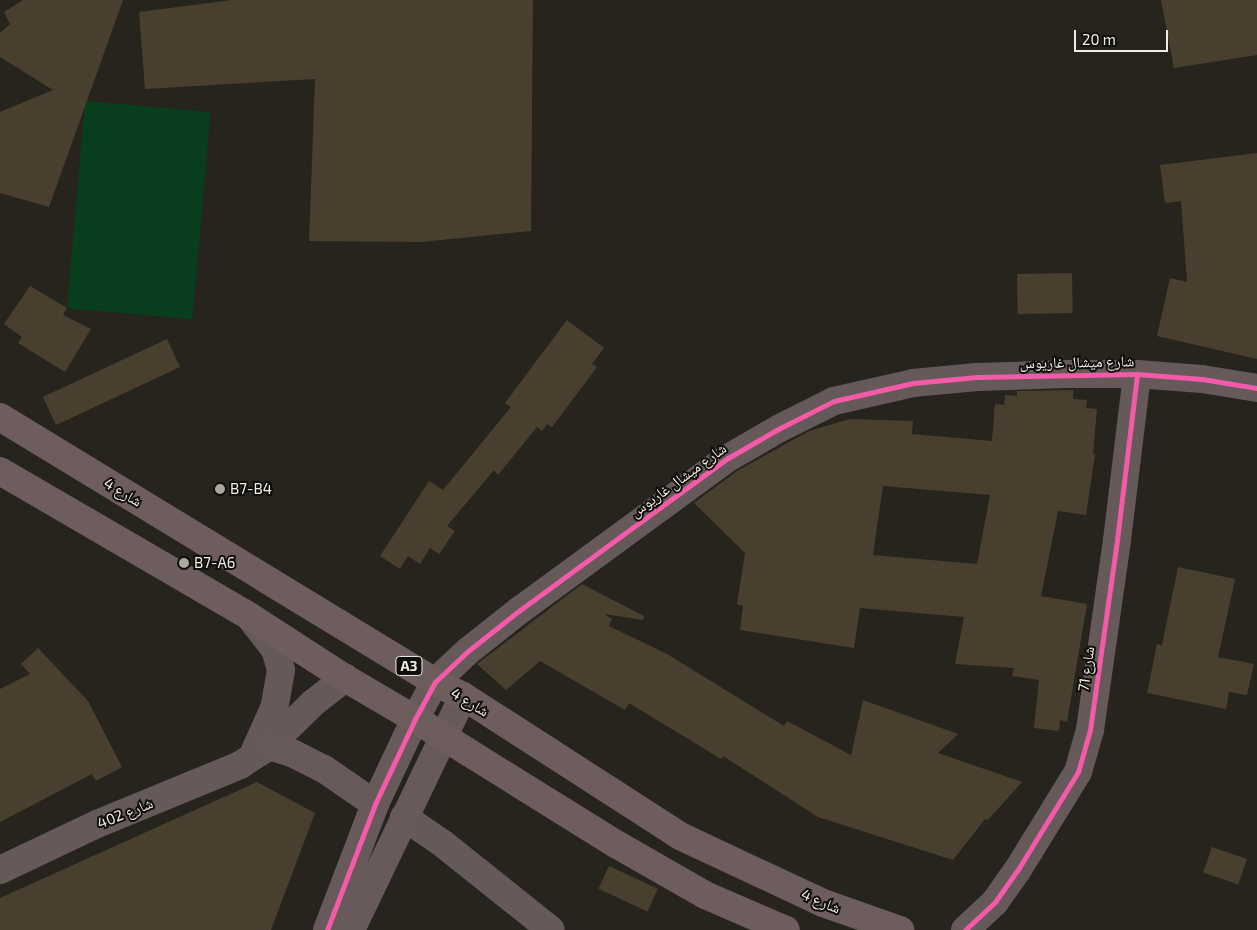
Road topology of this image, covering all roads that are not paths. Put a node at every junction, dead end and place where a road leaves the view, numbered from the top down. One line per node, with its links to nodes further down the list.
1 (1137, 374): 2 (street, شارع ميشال غاريوس); 6 (street, شارع ميشال غاريوس); 21 (street, شارع 71)
2 (1257, 388)
3 (0, 417): 8 (highway, شارع 4 / A3)
4 (0, 471): 5 (highway)
5 (249, 616): 7 (highway); 12 (street)
6 (468, 651): 8 (street, شارع ميشال غاريوس); 9 (street)
7 (345, 678): 10 (highway); 12 (street, شارع 402)
8 (435, 682): 9 (highway, شارع 4 / A3); 10 (street)
9 (462, 696): 11 (street); 20 (highway, شارع 4 / A3)
10 (415, 718): 11 (highway); 13 (street)
11 (442, 736): 14 (street); 19 (highway)
12 (260, 752): 13 (street); 15 (street, شارع 402)
13 (375, 804): 16 (street)
14 (404, 817): 17 (street); 18 (street)
15 (0, 870)
16 (327, 930)
17 (351, 930)
18 (551, 930)
19 (786, 930)
20 (900, 930)
21 (965, 930)

